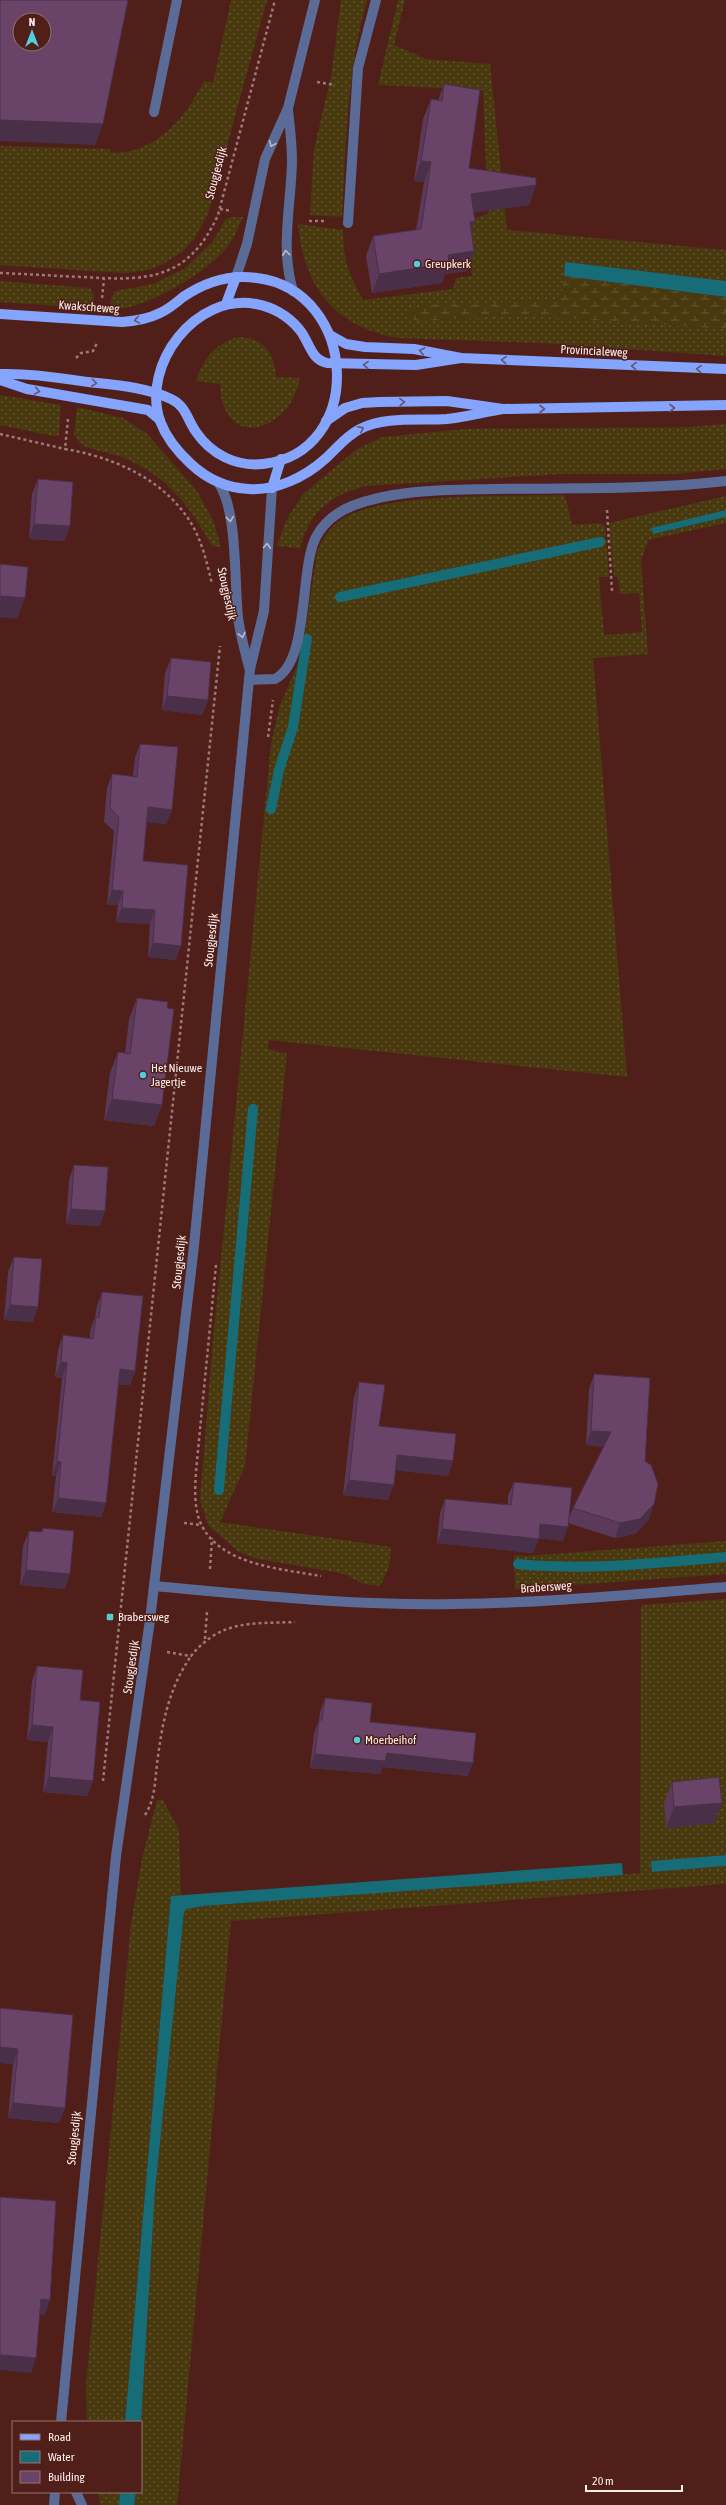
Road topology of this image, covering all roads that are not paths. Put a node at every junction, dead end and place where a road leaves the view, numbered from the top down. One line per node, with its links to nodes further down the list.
1 (177, 0): 5 (street)
2 (315, 0): 4 (street)
3 (376, 0): 6 (street)
4 (288, 108): 7 (street, one-way to 7); 8 (street, one-way to 4)
5 (154, 112)
6 (348, 223)
7 (236, 277): 8 (main road); 9 (main road); 10 (main road, Kwakscheweg, one-way to 10)
8 (293, 291): 11 (main road)
9 (226, 304): 13 (main road, Provincialeweg); 17 (main road)
10 (0, 314)
11 (330, 334): 12 (main road, Provincialeweg, one-way to 11); 13 (main road)
12 (461, 358): 13 (main road, Provincialeweg, one-way to 13); 14 (main road, Provincialeweg, one-way to 12)
13 (337, 363): 21 (main road)
14 (726, 369)
15 (0, 374): 17 (main road, one-way to 17)
16 (0, 380): 20 (main road, one-way to 20)
17 (158, 394): 20 (main road); 22 (main road)
18 (726, 406): 19 (main road, one-way to 18)
19 (503, 409): 21 (main road, one-way to 19); 25 (main road, one-way to 19)
20 (160, 420): 24 (main road)
21 (326, 421): 22 (main road)
22 (281, 459): 25 (main road)
23 (726, 481): 27 (street)
24 (218, 482): 25 (main road); 26 (street, Stougjesdijk, one-way to 26)
25 (272, 488): 26 (street, Stougjesdijk, one-way to 25)
26 (250, 669): 27 (street, Stougjesdijk)
27 (249, 680): 28 (street, Stougjesdijk)
28 (154, 1586): 29 (street, Brabersweg); 30 (street, Stougjesdijk)
29 (726, 1587)
30 (61, 2421)
31 (55, 2493): 33 (street)
32 (76, 2493): 34 (street)
33 (54, 2505)
34 (82, 2505)

